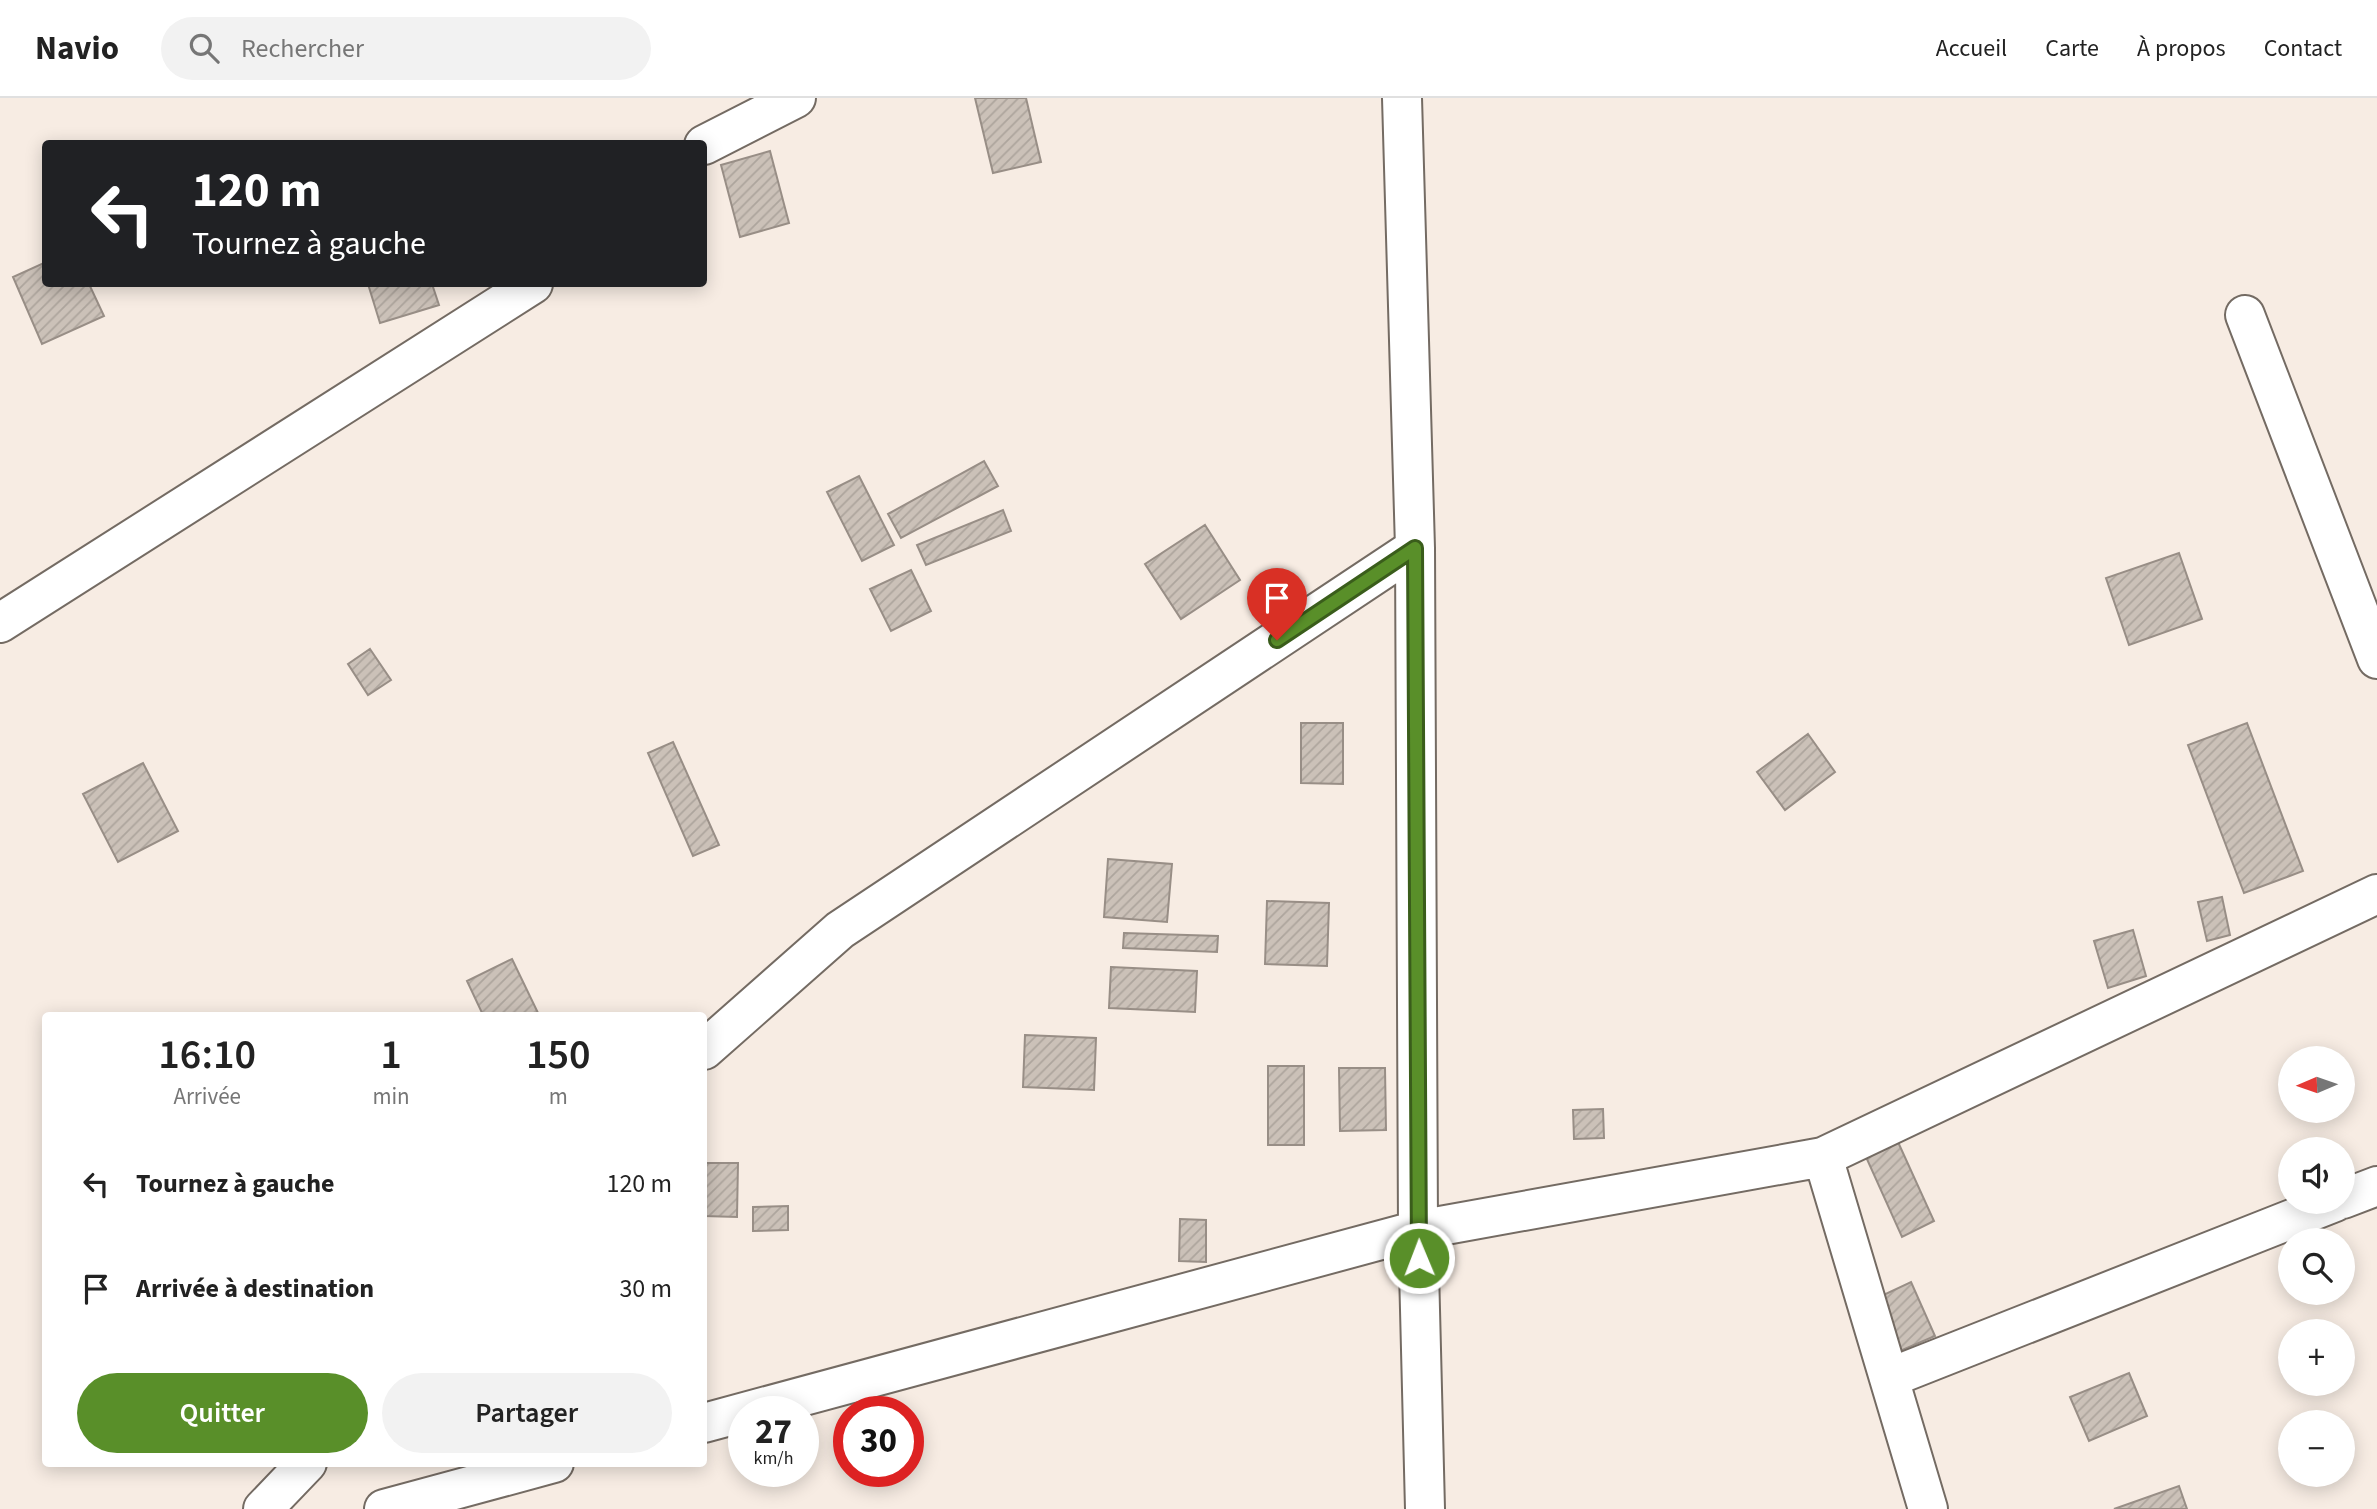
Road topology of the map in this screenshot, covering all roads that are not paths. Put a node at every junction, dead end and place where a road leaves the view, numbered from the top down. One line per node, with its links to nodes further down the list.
1 (796, 98): 3 (street)
2 (1402, 98): 6 (street)
3 (707, 143)
4 (528, 287): 7 (street)
5 (2245, 315): 8 (street)
6 (1415, 548): 10 (street); 15 (street)
7 (0, 623)
8 (2377, 659)
9 (2377, 894): 11 (street)
10 (707, 1047)
11 (1823, 1157): 15 (street); 16 (street)
12 (2377, 1186): 13 (street)
13 (2355, 1194)
14 (2305, 1214): 16 (street)
15 (1418, 1230): 17 (street); 22 (street)
16 (1889, 1378): 23 (street)
17 (707, 1422)
18 (303, 1467): 20 (street)
19 (539, 1467): 21 (street)
20 (264, 1509)
21 (384, 1509)
22 (1425, 1509)
23 (1928, 1509)

